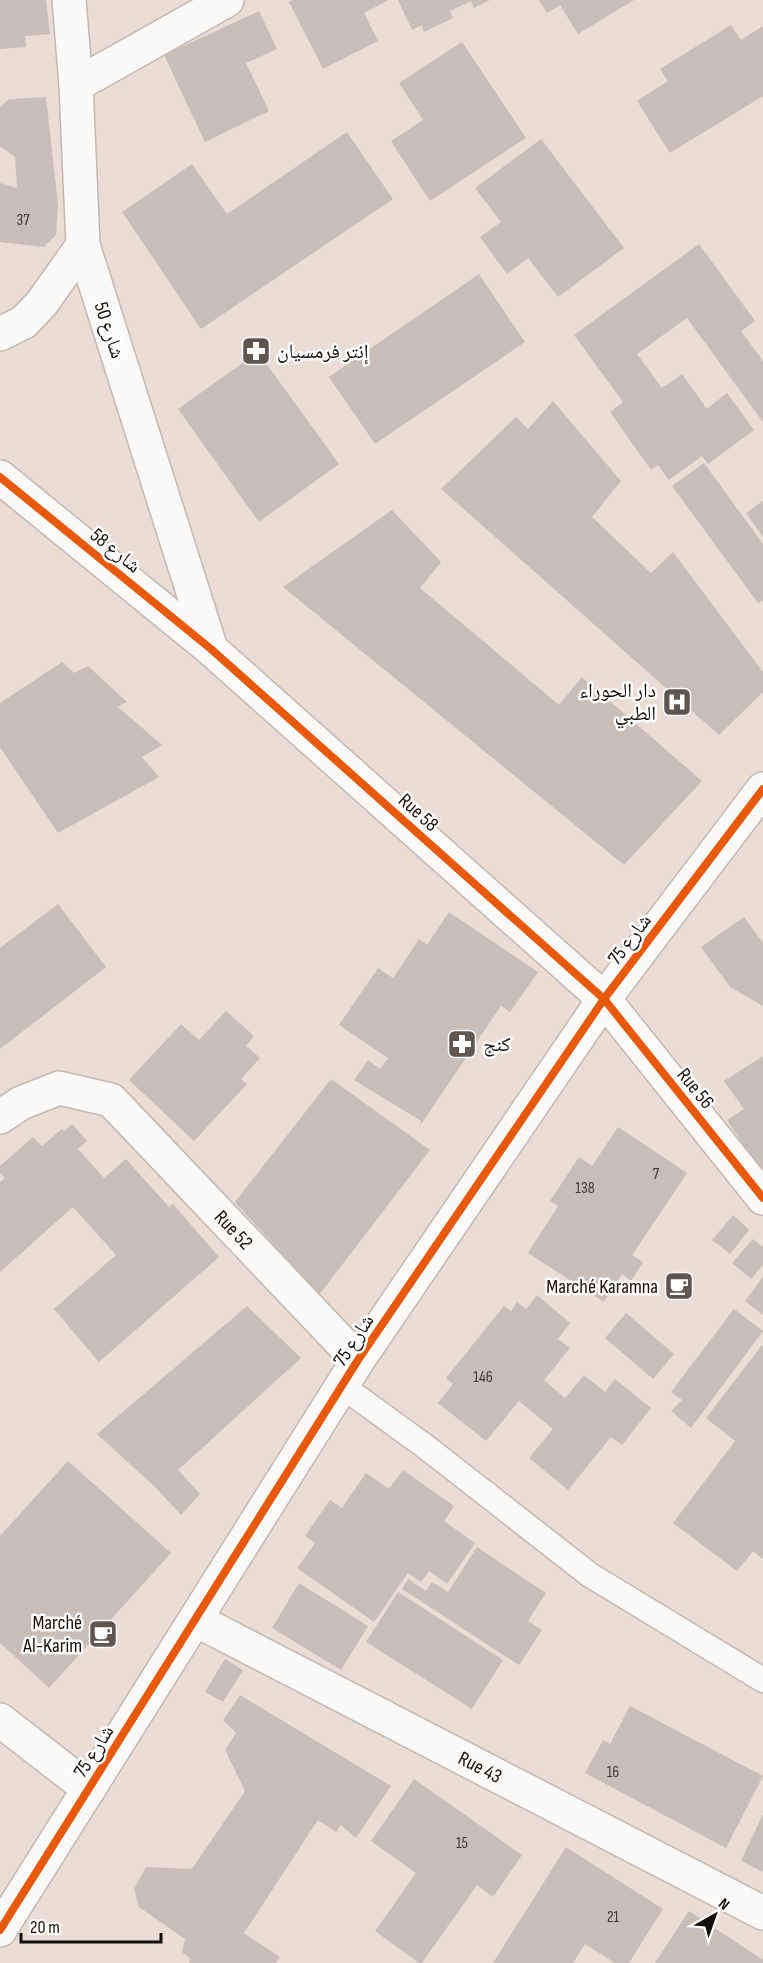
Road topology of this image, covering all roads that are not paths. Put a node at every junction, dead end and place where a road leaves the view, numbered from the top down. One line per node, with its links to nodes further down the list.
1 (69, 0): 3 (street, شارع 50)
2 (227, 0): 3 (street)
3 (76, 85): 4 (street, شارع 50)
4 (83, 245): 5 (street); 7 (street, شارع 50)
5 (0, 334)
6 (0, 477): 7 (street, شارع 58)
7 (211, 649): 9 (street, Rue 58)
8 (763, 789): 9 (street, شارع 75)
9 (604, 999): 11 (street, Rue 56); 12 (street, شارع 75)
10 (0, 1117): 12 (street, Rue 52)
11 (763, 1198)
12 (350, 1373): 13 (street, شارع 75); 14 (lane)
13 (196, 1620): 16 (street, شارع 75); 17 (street, Rue 43)
14 (763, 1680)
15 (0, 1720): 16 (street)
16 (89, 1789): 18 (street, شارع 75)
17 (763, 1913)
18 (0, 1929)

